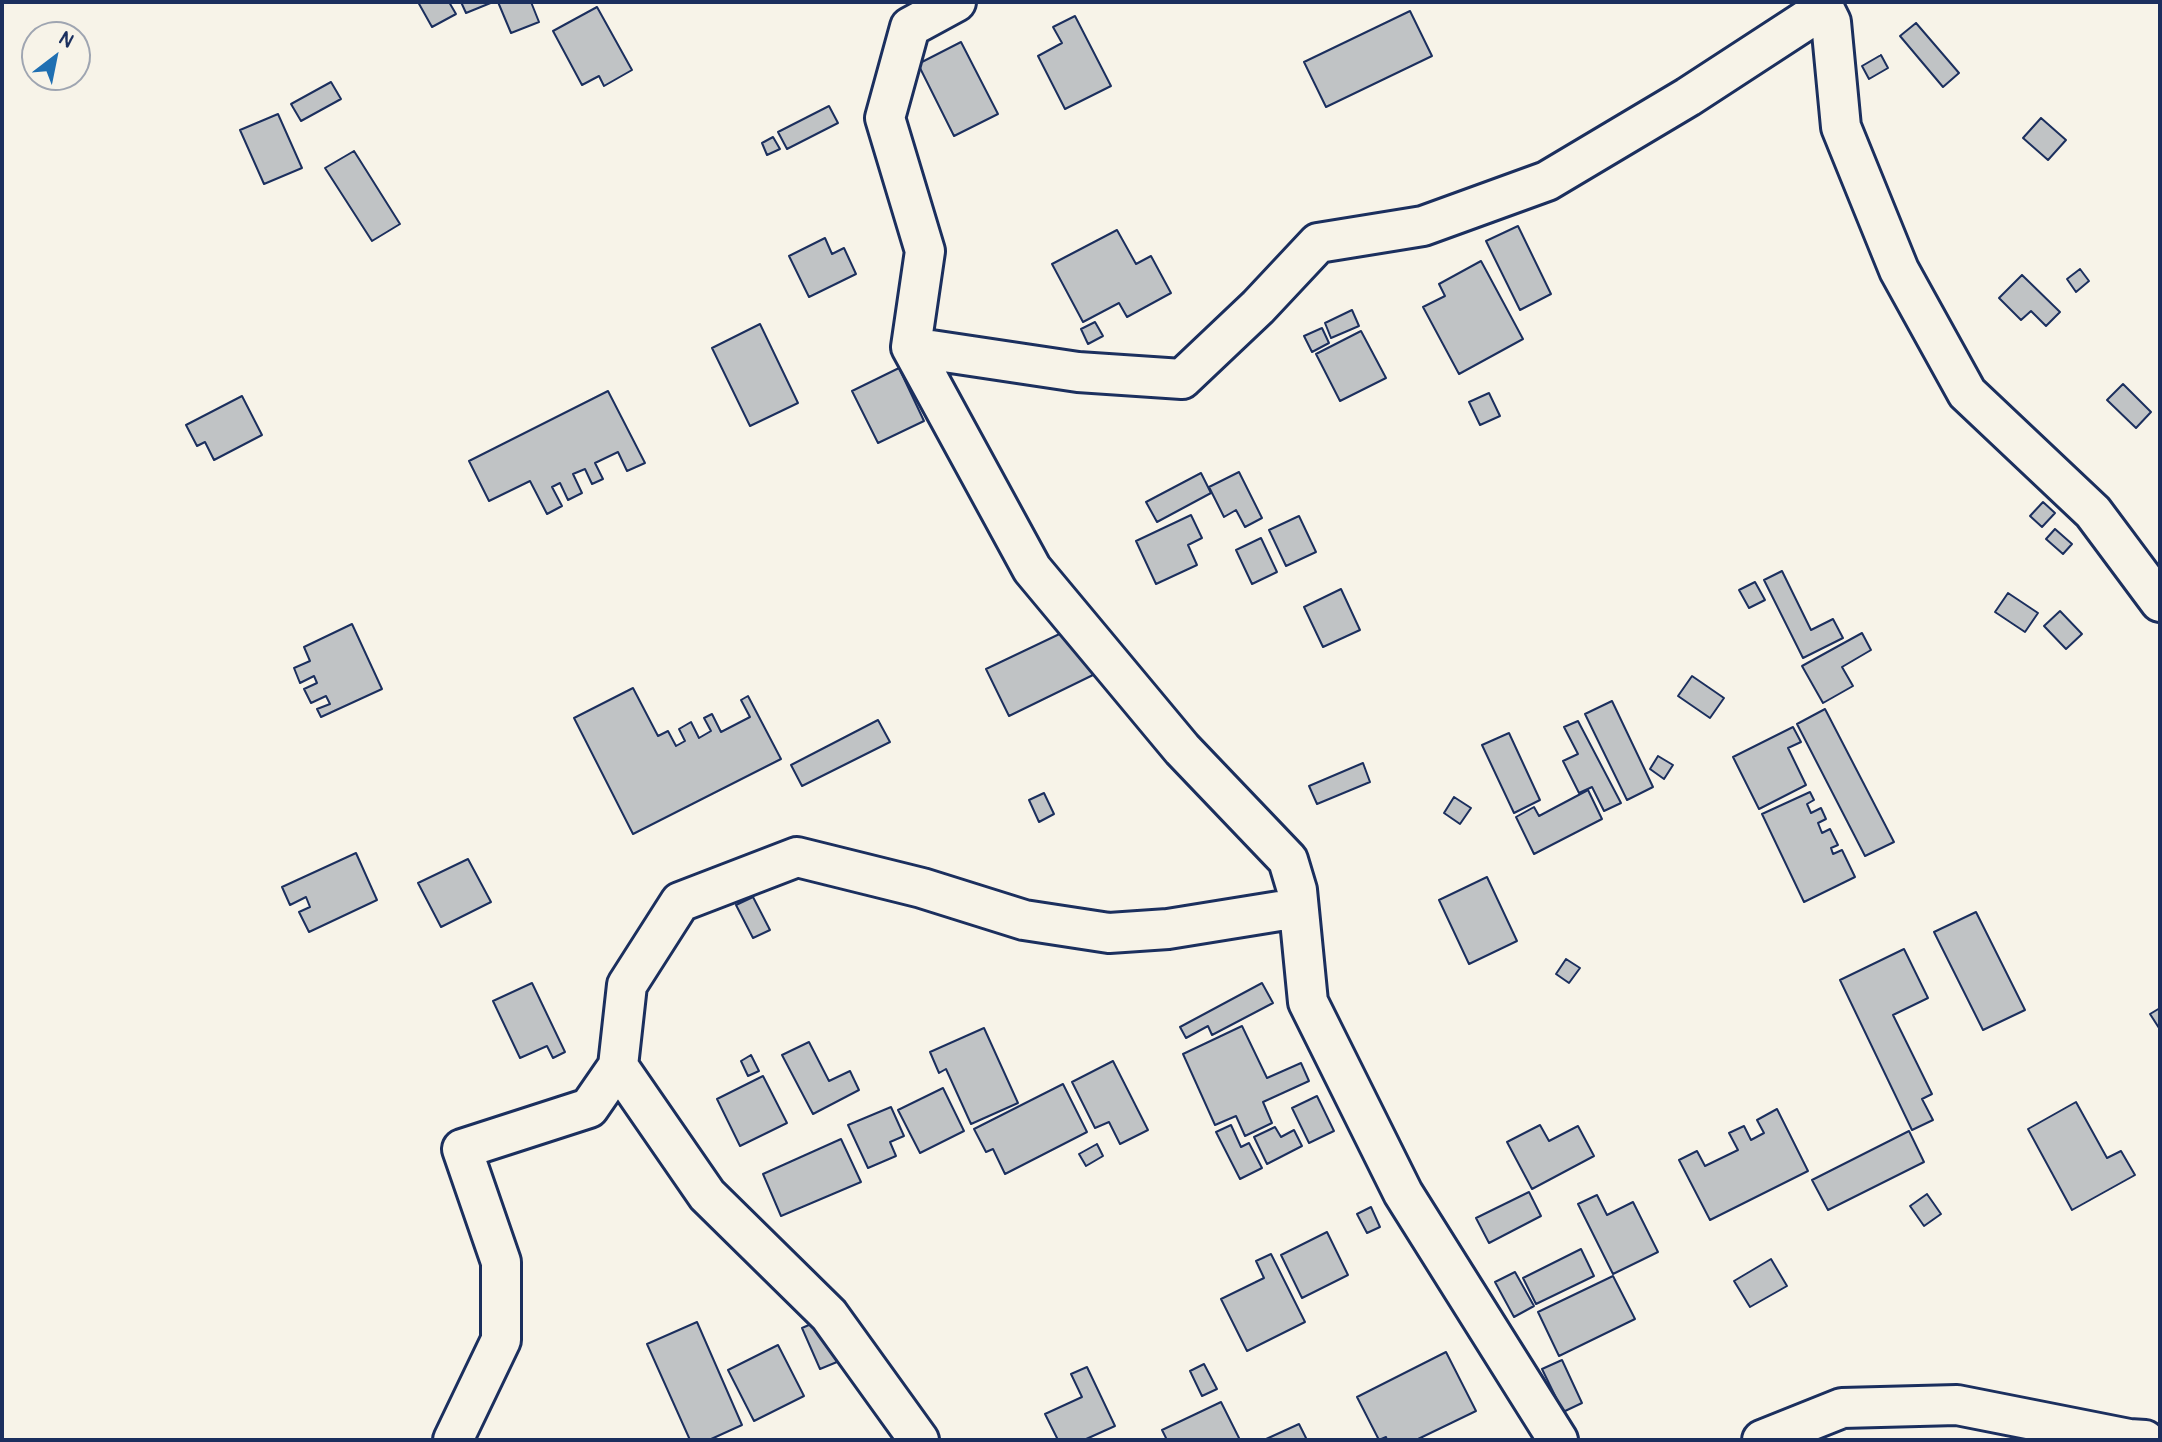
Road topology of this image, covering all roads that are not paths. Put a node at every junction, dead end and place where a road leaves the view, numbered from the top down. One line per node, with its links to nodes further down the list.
1 (956, 2): 3 (street)
2 (1822, 5): 3 (street); 4 (street)
3 (911, 347): 5 (street)
4 (2160, 602)
5 (1298, 908): 6 (street); 10 (street)
6 (618, 1066): 8 (street); 9 (street)
7 (2145, 1437): 11 (street)
8 (453, 1440)
9 (919, 1440)
10 (1558, 1440)
11 (1762, 1440)

